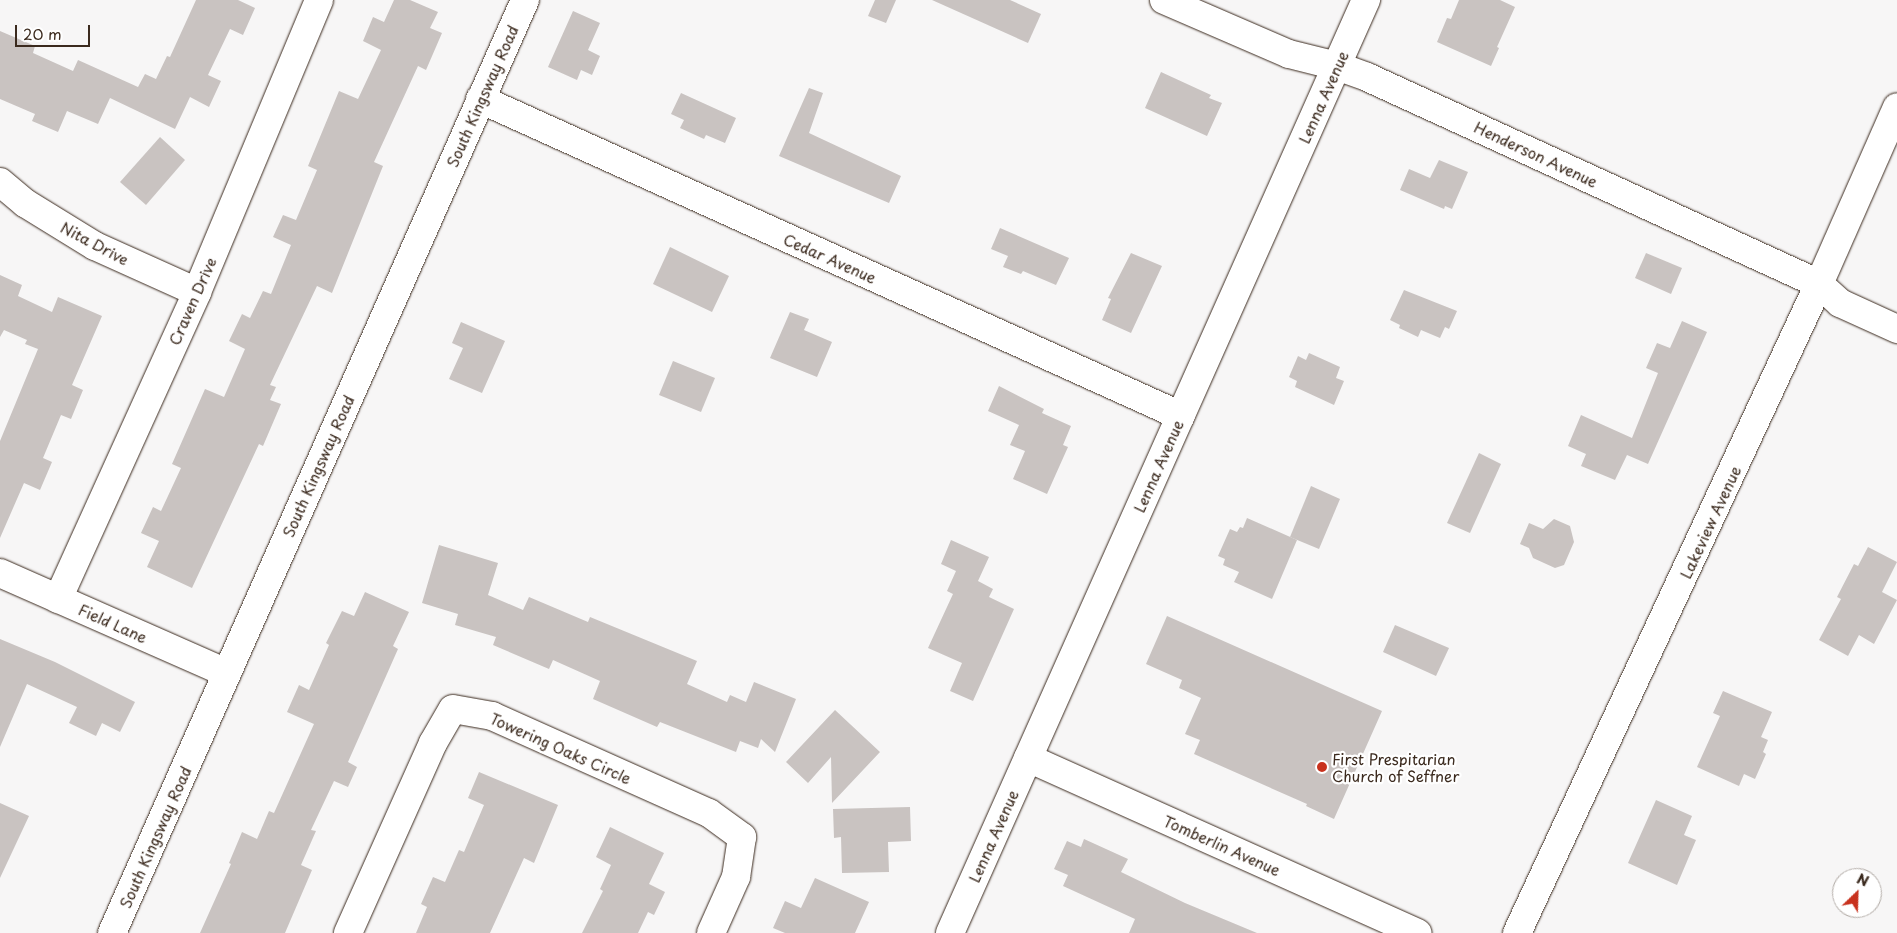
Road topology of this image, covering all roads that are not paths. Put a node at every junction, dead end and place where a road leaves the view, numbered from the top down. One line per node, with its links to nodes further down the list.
1 (319, 0): 10 (street, Craven Drive)
2 (525, 0): 6 (street, South Kingsway Road)
3 (1164, 0): 5 (street, Henderson Avenue)
4 (1366, 0): 5 (street, Lenna Avenue)
5 (1337, 66): 9 (street, Henderson Avenue); 12 (street, Lenna Avenue)
6 (480, 99): 12 (street, Cedar Avenue); 15 (street, South Kingsway Road)
7 (1897, 108): 9 (street, Lakeview Avenue)
8 (0, 182): 10 (street, Nita Drive)
9 (1819, 284): 11 (street, Henderson Avenue); 22 (street, Lakeview Avenue)
10 (197, 292): 14 (street, Craven Drive)
11 (1897, 329)
12 (1181, 416): 16 (street, Lenna Avenue)
13 (0, 573): 14 (street, Field Lane)
14 (58, 599): 15 (street, Field Lane)
15 (227, 673): 17 (street, South Kingsway Road)
16 (1028, 758): 20 (street, Lenna Avenue); 21 (street, Tomberlin Avenue)
17 (112, 933)
18 (348, 933): 19 (street, Towering Oaks Circle)
19 (711, 933)
20 (950, 933)
21 (1417, 933)
22 (1517, 933)

